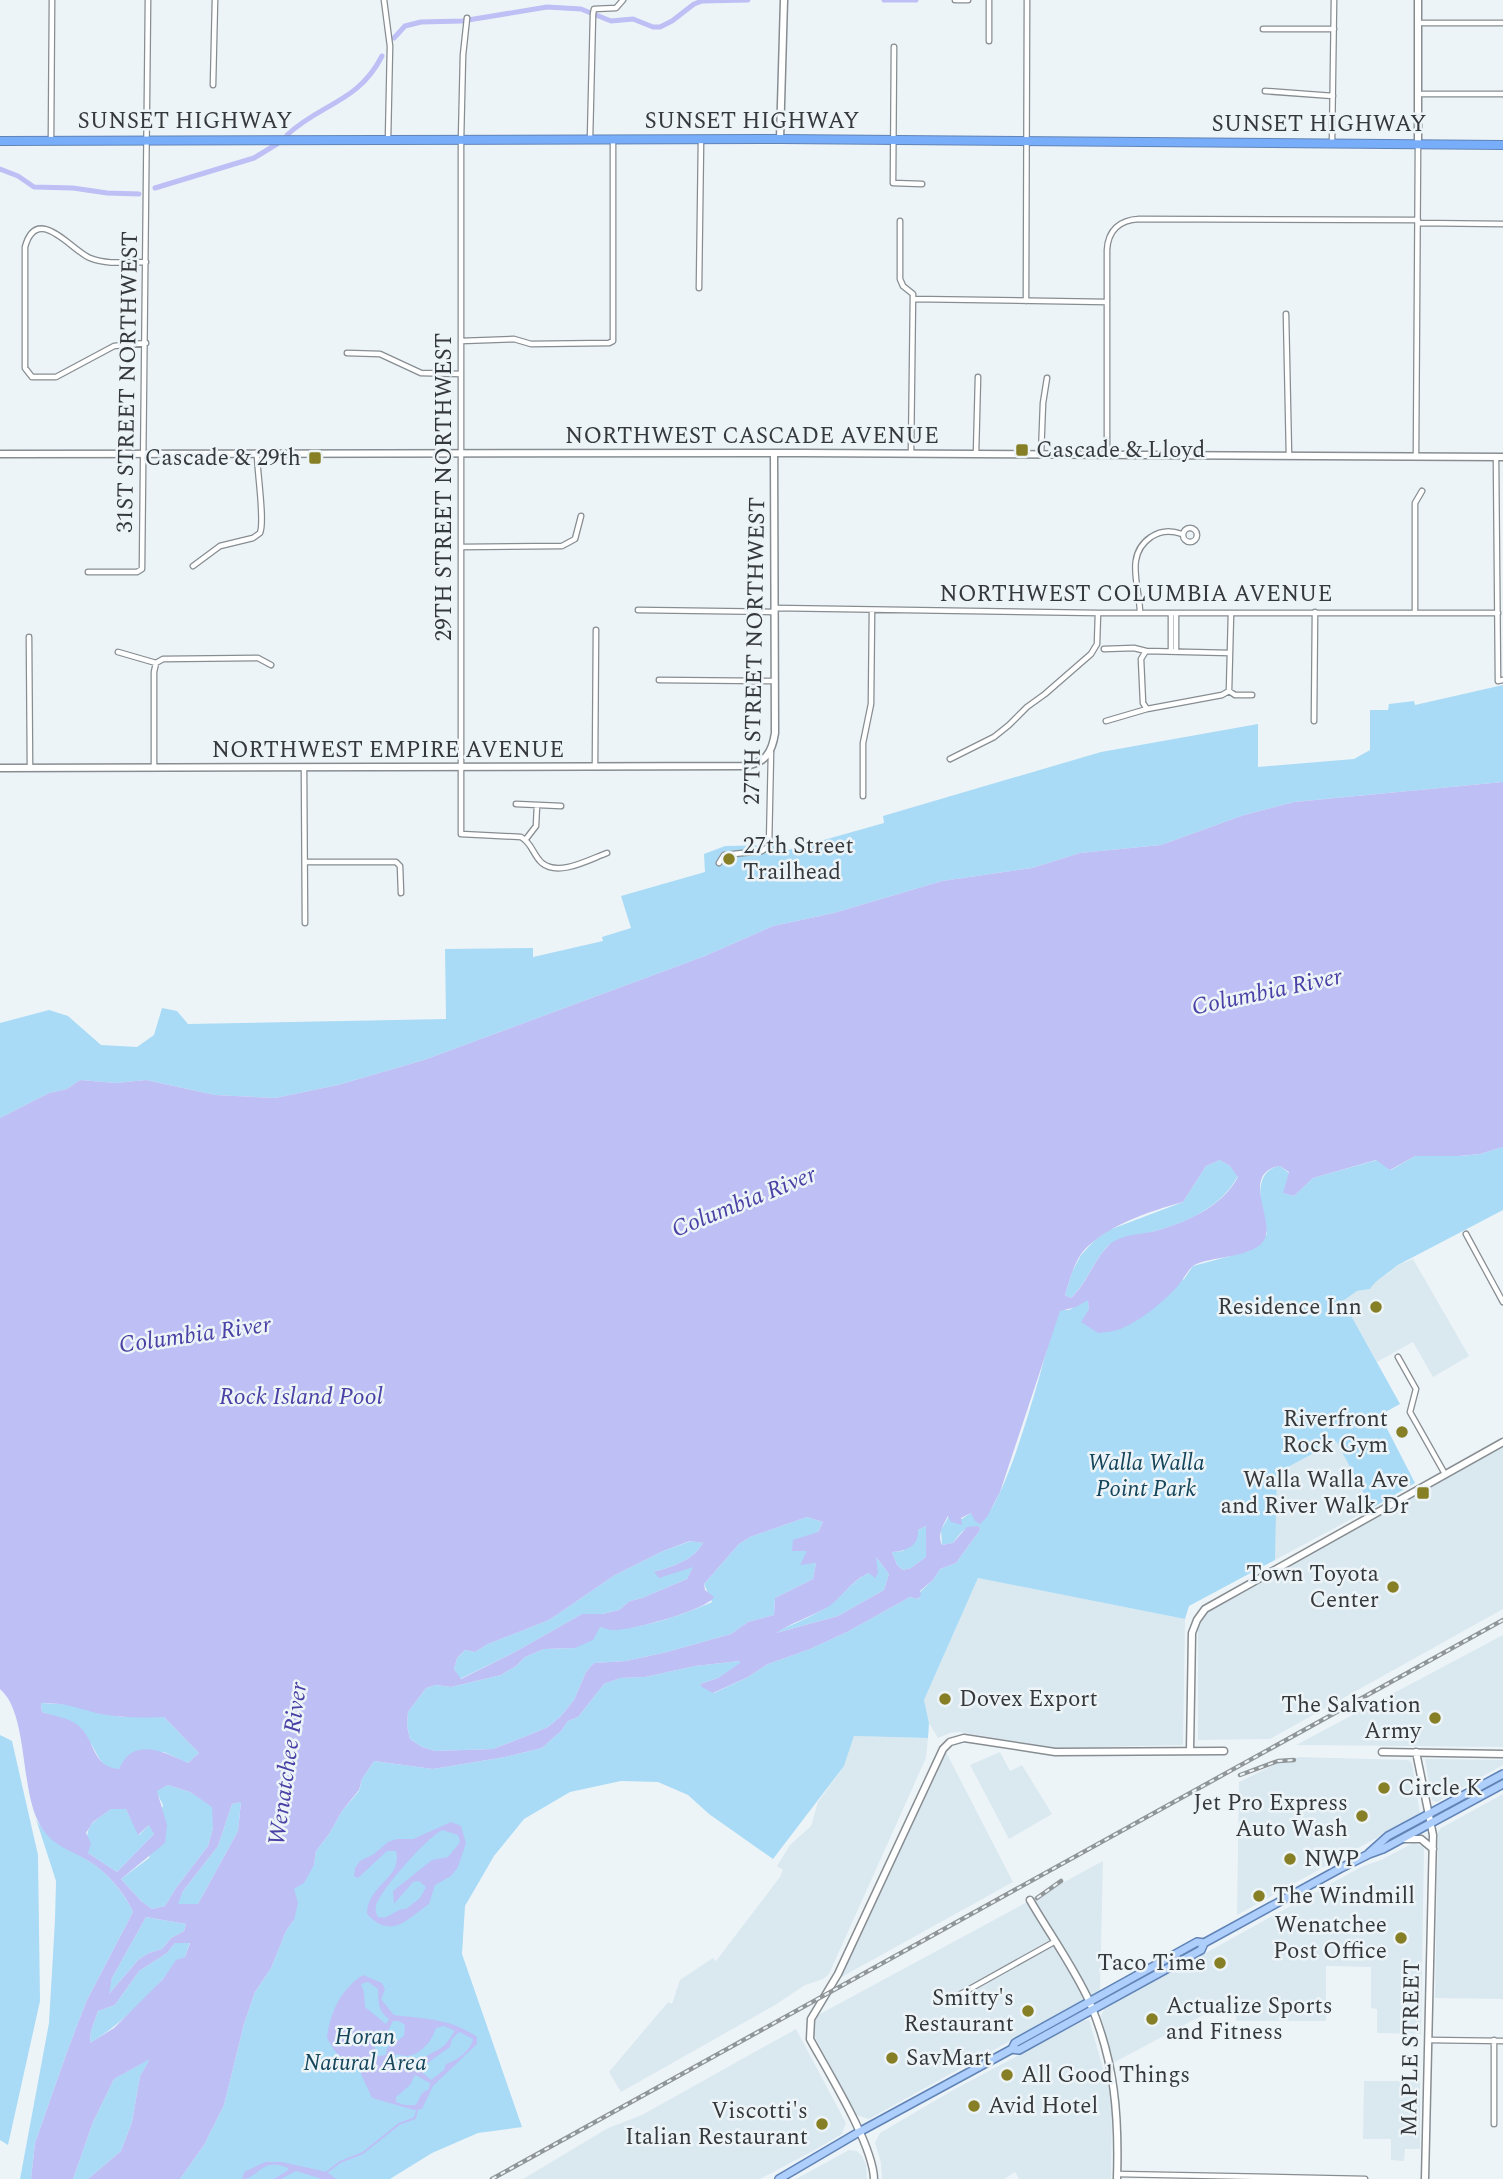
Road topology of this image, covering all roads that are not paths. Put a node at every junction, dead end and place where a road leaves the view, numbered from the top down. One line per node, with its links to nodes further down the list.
1 (52, 0): 26 (street)
2 (148, 0): 27 (street, 31ST STREET NORTHWEST)
3 (215, 0): 20 (street)
4 (384, 0): 28 (street)
5 (623, 0): 30 (street)
6 (784, 0): 25 (street)
7 (955, 0): 8 (street)
8 (968, 0)
9 (989, 0): 18 (street)
10 (1027, 0): 35 (street)
11 (1334, 0): 17 (street)
12 (1418, 0): 14 (street)
13 (467, 18): 29 (street, 29TH STREET NORTHWEST)
14 (1419, 23): 15 (street); 22 (street)
15 (1503, 23)
16 (1263, 29): 17 (street)
17 (1334, 29): 24 (street)
18 (989, 41)
19 (894, 47): 33 (street)
20 (213, 85)
21 (1265, 91): 24 (street)
22 (1418, 94): 23 (street); 37 (street)
23 (1503, 94)
24 (1333, 96): 36 (street)
25 (780, 139): 32 (highway, SUNSET HIGHWAY); 33 (highway, SUNSET HIGHWAY)
26 (51, 140): 27 (highway, SUNSET HIGHWAY); 34 (highway, SUNSET HIGHWAY)
27 (148, 140): 28 (highway, SUNSET HIGHWAY); 43 (street, 31ST STREET NORTHWEST)
28 (388, 140): 29 (highway, SUNSET HIGHWAY)
29 (461, 140): 30 (highway, SUNSET HIGHWAY); 49 (street, 29TH STREET NORTHWEST)
30 (590, 140): 31 (highway, SUNSET HIGHWAY)
31 (613, 140): 32 (highway, SUNSET HIGHWAY); 49 (street)
32 (701, 140): 44 (street)
33 (893, 140): 35 (highway, SUNSET HIGHWAY); 39 (street)
34 (0, 141)
35 (1027, 141): 36 (highway, SUNSET HIGHWAY); 46 (street)
36 (1332, 143): 37 (highway, SUNSET HIGHWAY)
37 (1418, 144): 38 (highway, SUNSET HIGHWAY); 41 (street)
38 (1503, 145)
39 (922, 184)
40 (900, 221): 45 (street)
41 (1418, 221): 42 (street); 47 (street); 65 (street)
42 (1503, 224)
43 (146, 262): 50 (street, 31ST STREET NORTHWEST); 50 (street)
44 (699, 288)
45 (913, 299): 46 (street); 60 (street)
46 (1026, 301): 47 (street)
47 (1107, 302): 63 (street)
48 (1286, 314): 64 (street)
49 (461, 341): 52 (street, 29TH STREET NORTHWEST)
50 (146, 343): 58 (street, 31ST STREET NORTHWEST)
51 (347, 353): 52 (street)
52 (461, 374): 55 (street, 29TH STREET NORTHWEST)
53 (978, 377): 61 (street)
54 (1046, 378): 62 (street)
55 (460, 453): 56 (street, NORTHWEST CASCADE AVENUE); 59 (street, NORTHWEST CASCADE AVENUE); 70 (street, 29TH STREET NORTHWEST)
56 (774, 453): 60 (street, NORTHWEST CASCADE AVENUE); 73 (street, 27TH STREET NORTHWEST)
57 (0, 454): 58 (street, NORTHWEST CASCADE AVENUE)
58 (144, 454): 59 (street, NORTHWEST CASCADE AVENUE); 72 (street, 31ST STREET NORTHWEST)
59 (257, 454): 71 (street)
60 (911, 454): 61 (street, NORTHWEST CASCADE AVENUE)
61 (976, 454): 62 (street, NORTHWEST CASCADE AVENUE)
62 (1041, 455): 63 (street, NORTHWEST CASCADE AVENUE)
63 (1107, 455): 64 (street, NORTHWEST CASCADE AVENUE)
64 (1289, 457): 65 (street, NORTHWEST CASCADE AVENUE)
65 (1416, 457): 66 (street, NORTHWEST CASCADE AVENUE)
66 (1500, 457): 82 (street)
67 (1422, 491): 81 (street)
68 (582, 516): 70 (street)
69 (1182, 534): 78 (street)
70 (461, 547): 103 (street, 29TH STREET NORTHWEST)
71 (194, 566)
72 (88, 572)
73 (775, 610): 74 (street, NORTHWEST COLUMBIA AVENUE); 75 (street, NORTHWEST COLUMBIA AVENUE); 94 (street, 27TH STREET NORTHWEST)
74 (872, 610): 77 (street, NORTHWEST COLUMBIA AVENUE); 108 (street)
75 (638, 611)
76 (1315, 612): 80 (street, NORTHWEST COLUMBIA AVENUE); 81 (street, NORTHWEST COLUMBIA AVENUE); 99 (street)
77 (1098, 613): 78 (street, NORTHWEST COLUMBIA AVENUE); 101 (street)
78 (1140, 613): 79 (street, NORTHWEST COLUMBIA AVENUE)
79 (1173, 613): 80 (street, NORTHWEST COLUMBIA AVENUE); 87 (street)
80 (1231, 613): 89 (street)
81 (1415, 613): 82 (street, NORTHWEST COLUMBIA AVENUE)
82 (1498, 613): 93 (street)
83 (596, 630): 102 (street)
84 (29, 637): 105 (street)
85 (1104, 649): 86 (street)
86 (1146, 650): 87 (street); 97 (street)
87 (1174, 651): 89 (street)
88 (118, 652): 90 (street)
89 (1230, 653): 95 (street)
90 (156, 663): 91 (street); 106 (street)
91 (271, 664)
92 (659, 680): 94 (street)
93 (1500, 680)
94 (775, 681): 100 (street, 27TH STREET NORTHWEST)
95 (1229, 691): 96 (street); 97 (street)
96 (1252, 695)
97 (1147, 709): 98 (street)
98 (1106, 721)
99 (1314, 722)
100 (771, 752): 102 (street, NORTHWEST EMPIRE AVENUE); 115 (street, 27TH STREET NORTHWEST)
101 (950, 759)
102 (595, 766): 103 (street, NORTHWEST EMPIRE AVENUE)
103 (461, 767): 107 (street, NORTHWEST EMPIRE AVENUE); 112 (street, 29TH STREET NORTHWEST)
104 (0, 768): 105 (street, NORTHWEST EMPIRE AVENUE)
105 (30, 768): 106 (street, NORTHWEST EMPIRE AVENUE)
106 (154, 768): 107 (street, NORTHWEST EMPIRE AVENUE)
107 (304, 768): 114 (street)
108 (863, 796)
109 (516, 804): 110 (street)
110 (537, 805): 111 (street); 112 (street)
111 (561, 806)
112 (526, 839): 113 (street)
113 (607, 853)
114 (305, 862): 116 (street); 117 (street)
115 (719, 863)
116 (401, 893)
117 (305, 923)
118 (1466, 1234): 119 (street)
119 (1503, 1302)
120 (1398, 1357): 122 (street)
121 (1503, 1442): 122 (street)
122 (1445, 1474): 123 (street)
123 (1190, 1751): 124 (street); 142 (street)
124 (1224, 1751)
125 (1382, 1752): 126 (street)
126 (1416, 1752): 127 (street); 130 (street, MAPLE STREET)
127 (1503, 1754)
128 (1503, 1774): 130 (main road)
129 (1503, 1784): 130 (main road)
130 (1431, 1819): 131 (main road); 132 (street, MAPLE STREET); 133 (main road)
131 (1402, 1839): 132 (street); 133 (main road)
132 (1433, 1849): 138 (street, MAPLE STREET)
133 (1368, 1854): 137 (main road)
134 (1030, 1900): 135 (street)
135 (1054, 1942): 136 (street); 137 (street)
136 (959, 1995)
137 (1091, 2006): 142 (main road); 143 (street)
138 (1429, 2040): 139 (street); 147 (street, MAPLE STREET)
139 (1494, 2040): 140 (street); 141 (street)
140 (1503, 2040)
141 (1494, 2124)
142 (859, 2132): 144 (main road); 145 (street)
143 (1117, 2176): 146 (street)
144 (779, 2179)
145 (874, 2179)
146 (1365, 2179)
147 (1425, 2179)

